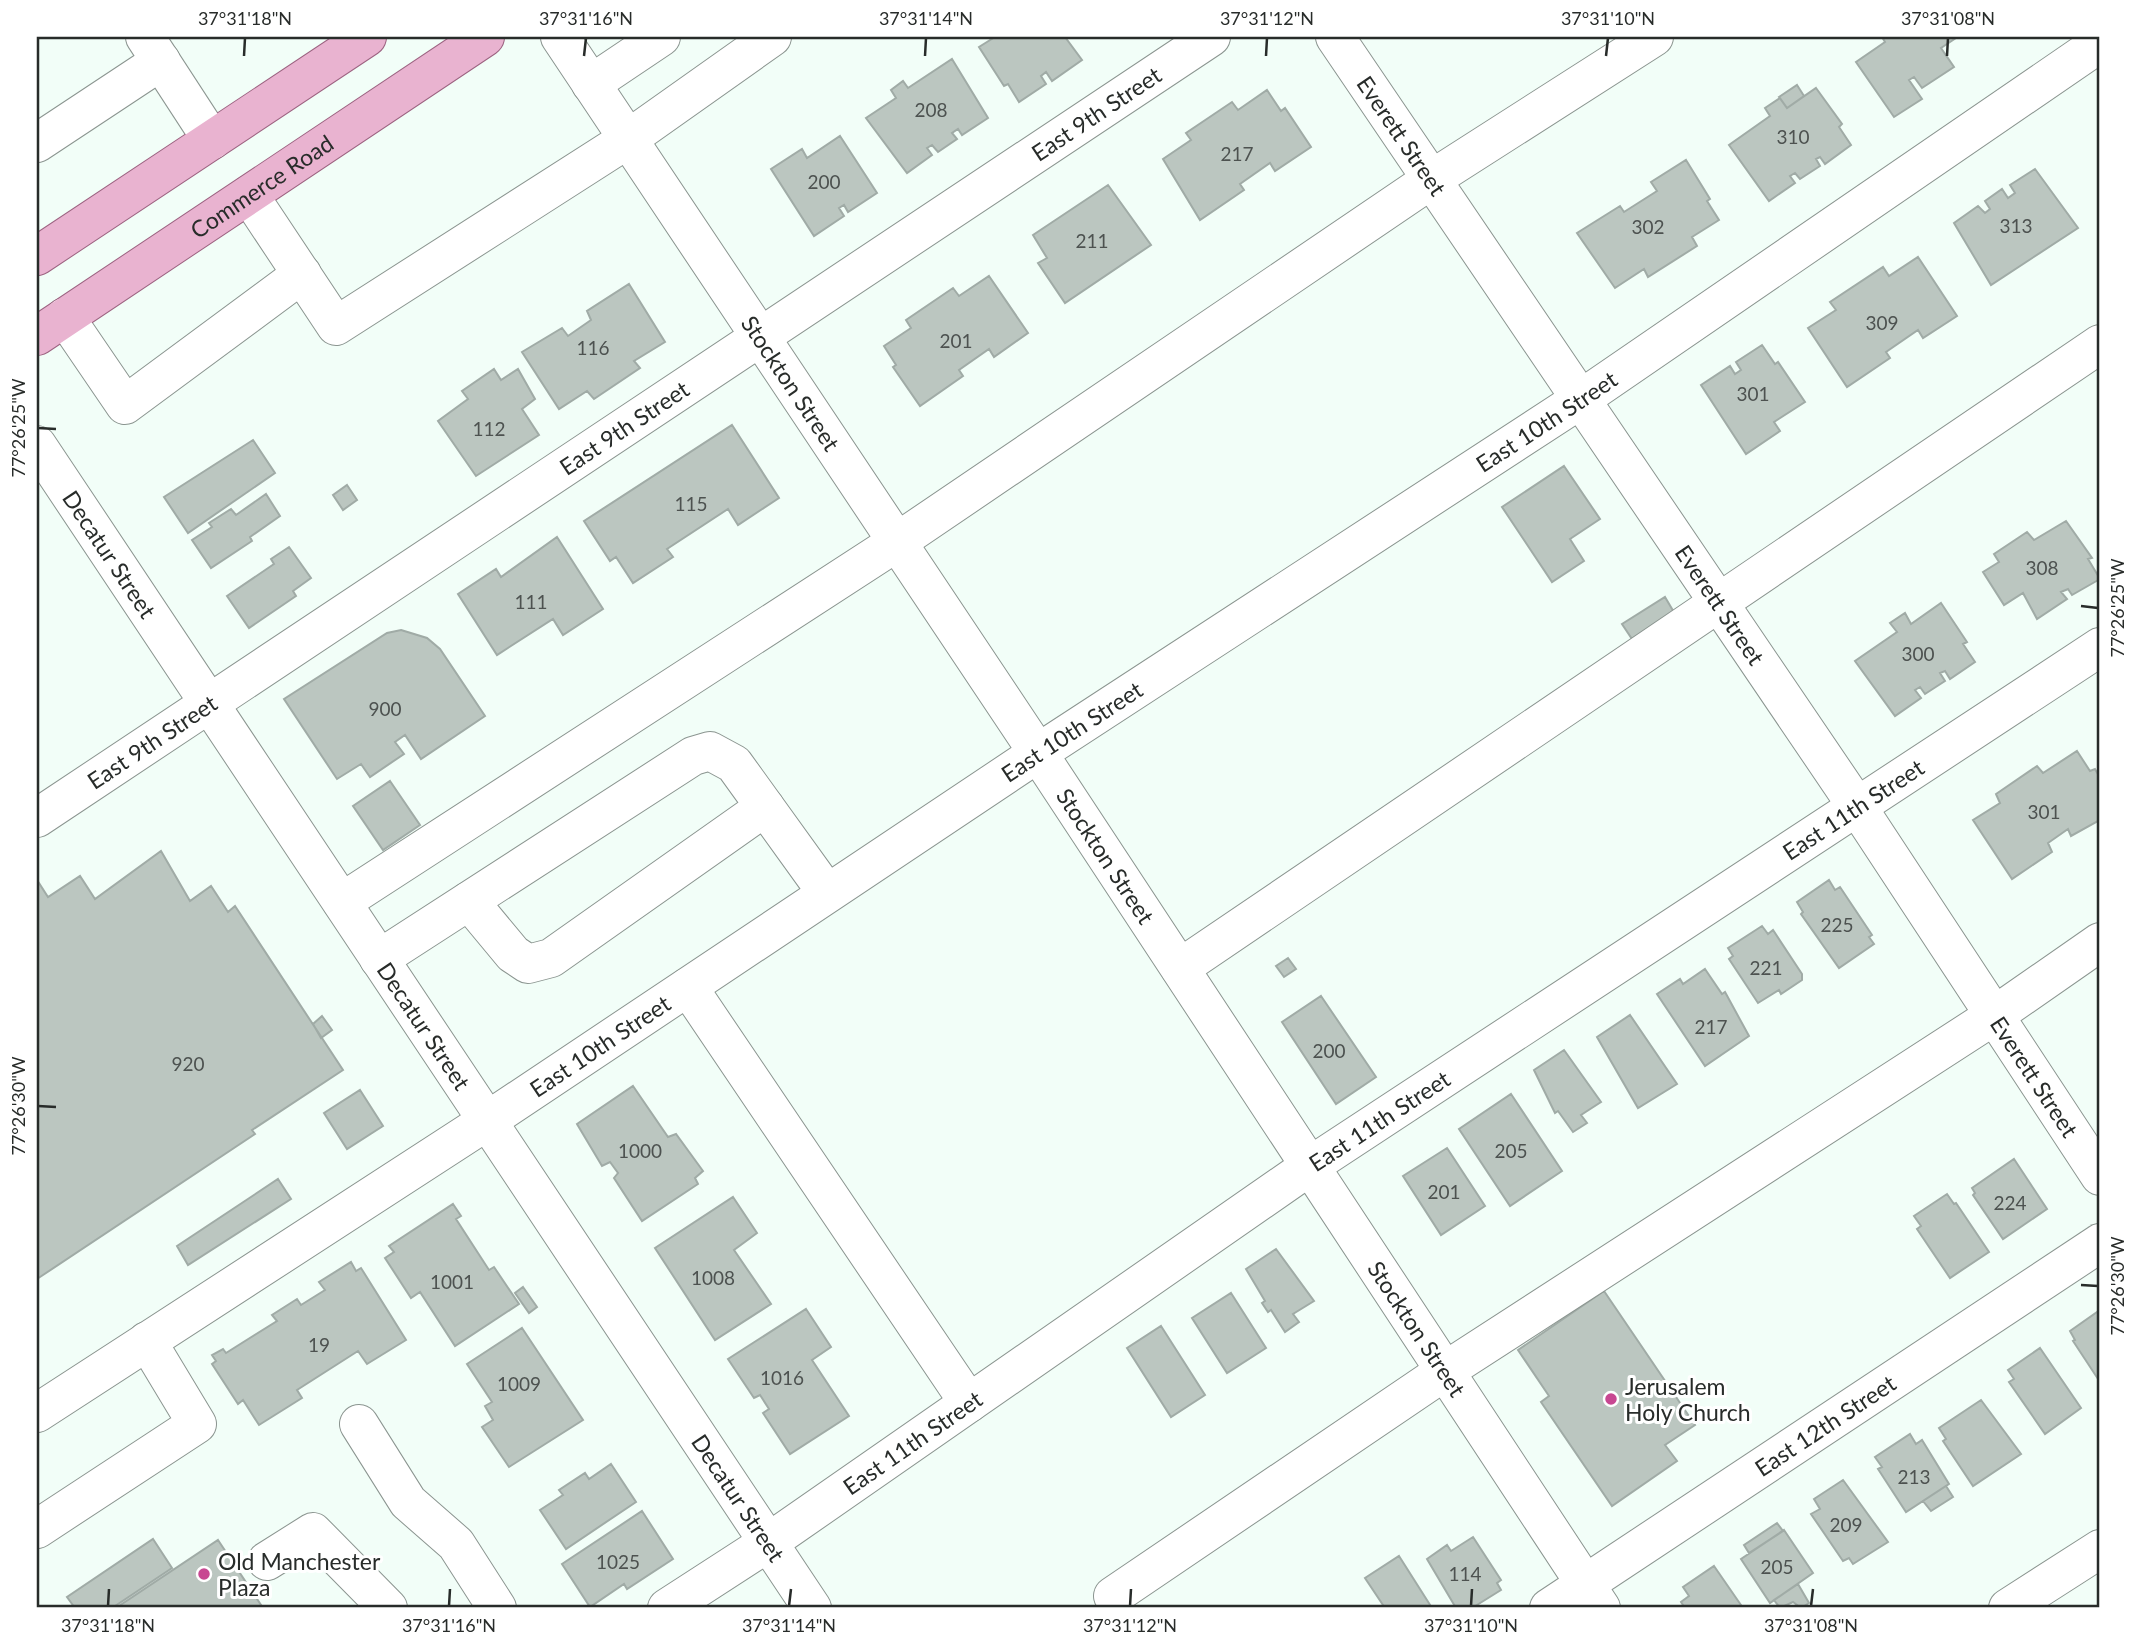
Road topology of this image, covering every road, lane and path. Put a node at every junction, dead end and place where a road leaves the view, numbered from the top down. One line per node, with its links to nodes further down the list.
1 (367, 37): 13 (main road)
2 (485, 37): 16 (main road, Commerce Road)
3 (560, 37): 11 (street, Stockton Street)
4 (662, 37): 11 (street)
5 (772, 37): 12 (street)
6 (1211, 37): 20 (street, East 9th Street)
7 (1335, 37): 15 (street, Everett Street)
8 (1654, 37): 15 (street)
9 (149, 43): 13 (street); 14 (street)
10 (2100, 43): 22 (street, East 10th Street)
11 (591, 84): 12 (street, Stockton Street)
12 (628, 139): 18 (street); 20 (street, Stockton Street)
13 (212, 140): 17 (main road)
14 (37, 143)
15 (1432, 179): 22 (street, Everett Street); 24 (street)
16 (249, 195): 18 (street); 19 (main road, Commerce Road)
17 (37, 256)
18 (302, 274): 19 (street)
19 (51, 326)
20 (760, 338): 24 (street, Stockton Street); 27 (street, East 9th Street)
21 (2100, 344): 25 (street)
22 (1581, 399): 25 (street, Everett Street); 28 (street, East 10th Street)
23 (37, 445): 27 (street, Decatur Street)
24 (897, 542): 28 (street, Stockton Street); 34 (street)
25 (1719, 602): 30 (street, Everett Street); 37 (street)
26 (2100, 647): 30 (street, East 11th Street)
27 (209, 702): 31 (street, East 9th Street); 34 (street, Decatur Street)
28 (1038, 752): 32 (street, East 10th Street); 37 (street, Stockton Street)
29 (765, 807): 32 (street); 33 (street); 33 (street)
30 (1858, 808): 39 (street, Everett Street); 41 (street, East 11th Street)
31 (37, 818)
32 (827, 893): 38 (street, East 10th Street)
33 (469, 901): 36 (street)
34 (342, 902): 36 (street, Decatur Street)
35 (2100, 942): 39 (street)
36 (379, 959): 40 (street, Decatur Street)
37 (1180, 968): 41 (street, Stockton Street)
38 (688, 987): 40 (street, East 10th Street); 46 (street)
39 (1995, 1015): 42 (street, Everett Street); 45 (street)
40 (487, 1121): 44 (street, East 10th Street); 50 (street, Decatur Street)
41 (1310, 1166): 45 (street, Stockton Street); 46 (street, East 11th Street)
42 (2100, 1177)
43 (2100, 1243): 54 (street, East 12th Street)
44 (148, 1341): 47 (street, East 10th Street); 49 (street)
45 (1445, 1371): 53 (street); 54 (street, Stockton Street)
46 (969, 1403): 50 (street, East 11th Street)
47 (37, 1413)
48 (359, 1424): 56 (street)
49 (37, 1528)
50 (769, 1542): 57 (street, East 11th Street); 58 (street, Decatur Street)
51 (2100, 1549): 60 (street)
52 (267, 1561): 55 (street)
53 (1113, 1596)
54 (1593, 1596): 59 (street, East 12th Street)
55 (388, 1608)
56 (497, 1608)
57 (667, 1608)
58 (812, 1608)
59 (1549, 1608)
60 (2008, 1608)

